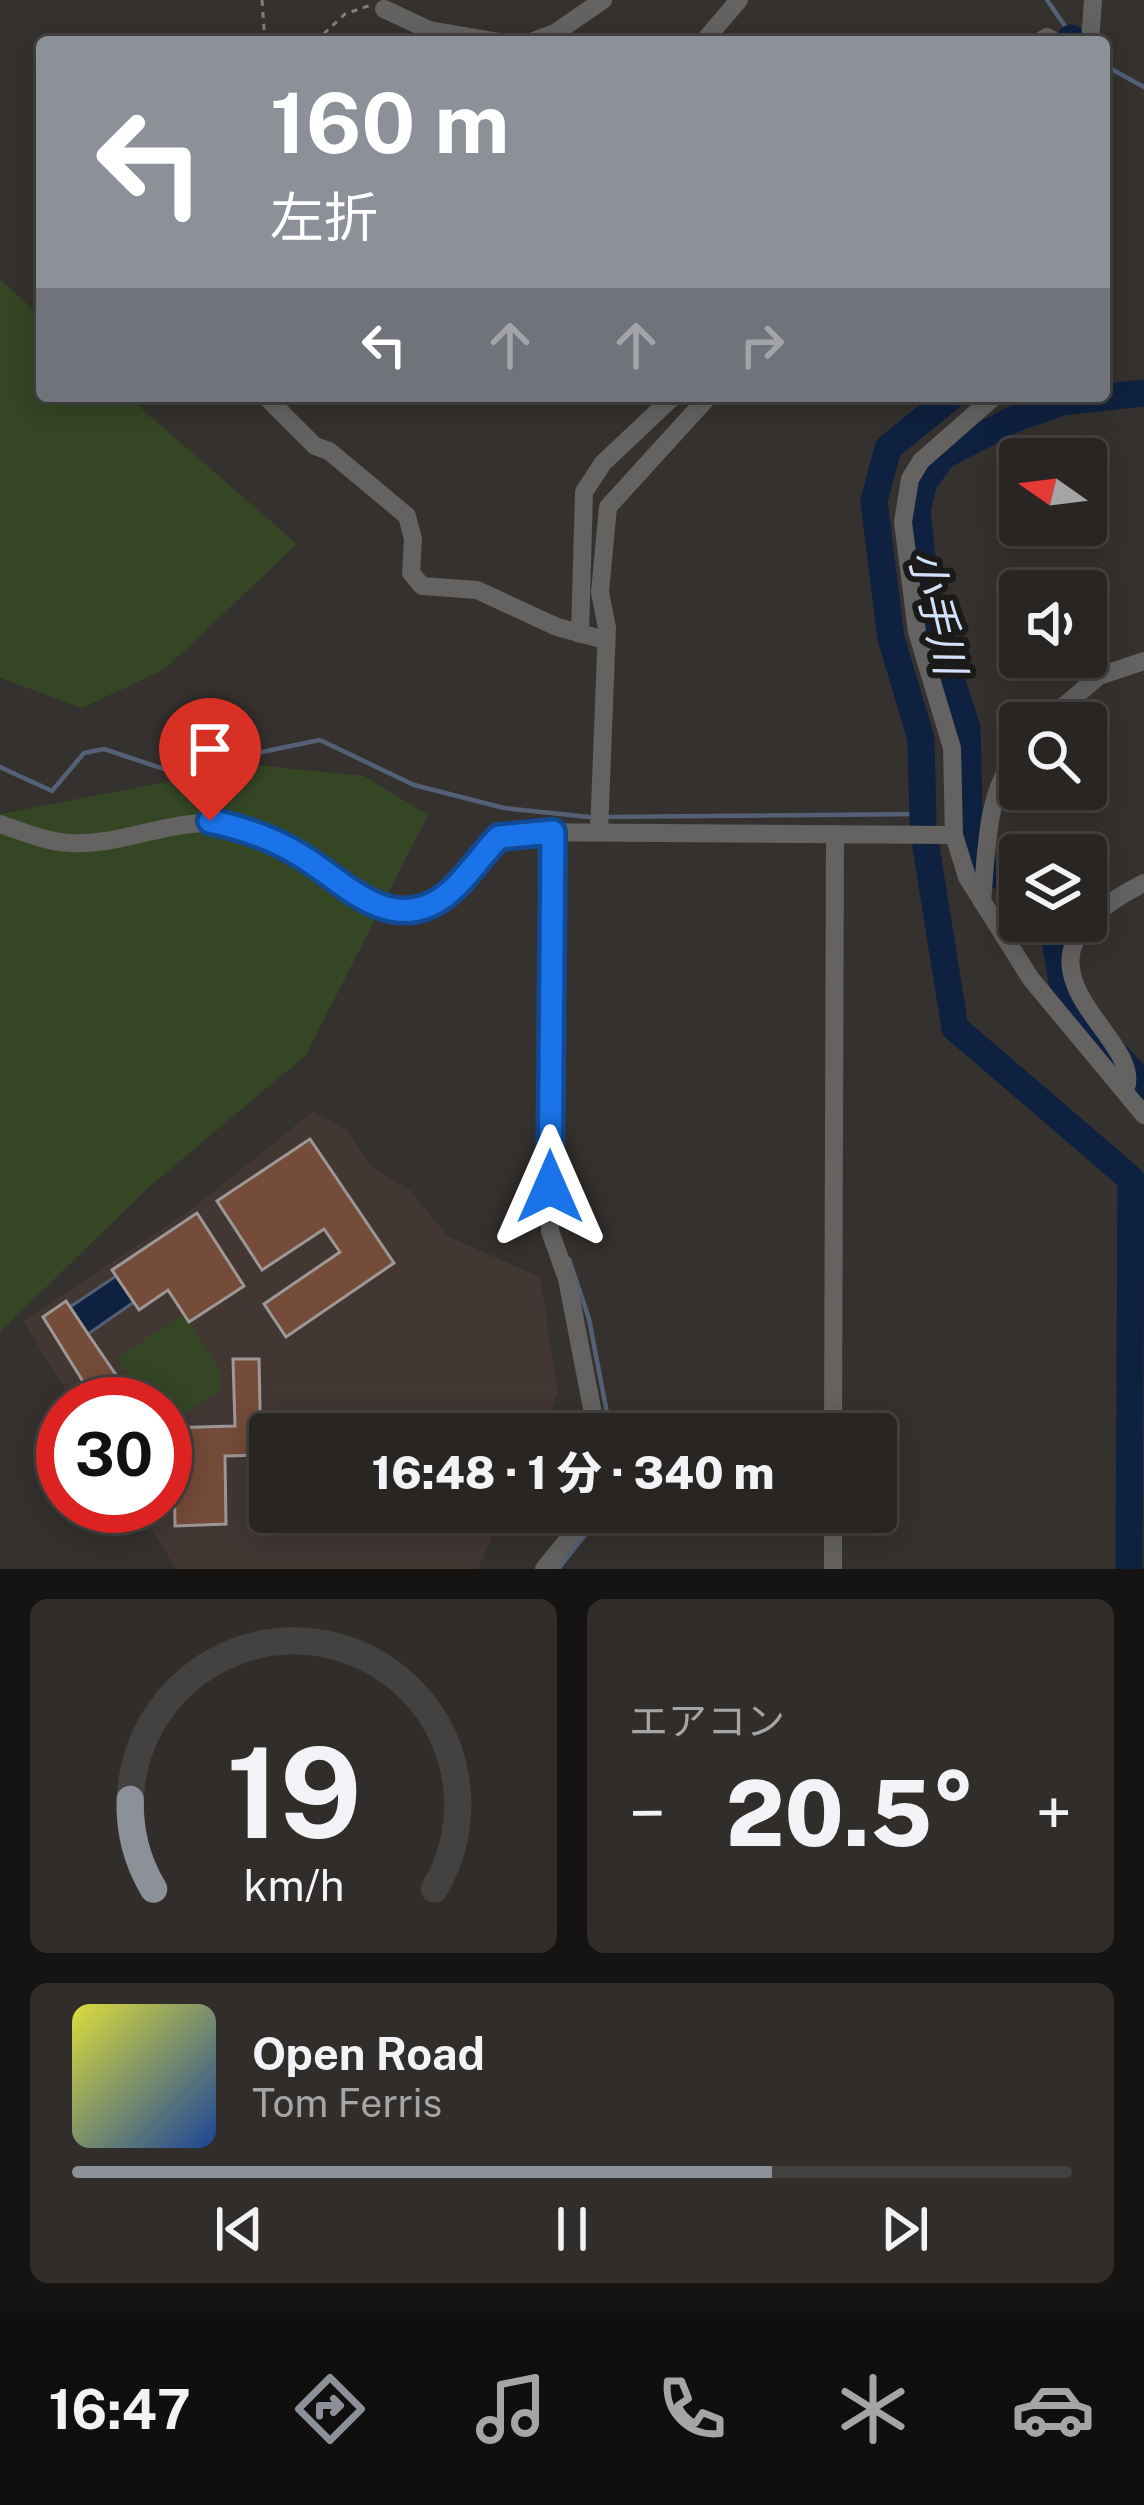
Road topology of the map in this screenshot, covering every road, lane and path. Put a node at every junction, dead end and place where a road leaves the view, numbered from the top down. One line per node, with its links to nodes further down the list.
1 (262, 0): 6 (path)
2 (603, 0): 9 (street)
3 (739, 0): 10 (street)
4 (1093, 0): 11 (street)
5 (384, 9): 7 (path); 8 (street)
6 (265, 36)
7 (322, 36)
8 (464, 36)
9 (547, 36)
10 (708, 36)
11 (1090, 36)
12 (272, 402): 16 (street)
13 (668, 402): 16 (street)
14 (704, 402): 17 (street)
15 (988, 402): 25 (street)
16 (580, 634): 17 (street)
17 (605, 640): 23 (street)
18 (1144, 662): 19 (street)
19 (1069, 702)
20 (999, 785): 27 (street)
21 (0, 824): 22 (street)
22 (553, 832): 23 (street); 30 (street)
23 (599, 832): 24 (street)
24 (835, 834): 25 (street); 31 (street)
25 (954, 835): 27 (street)
26 (1144, 883): 28 (street)
27 (982, 902): 28 (street)
28 (1132, 1081): 29 (street)
29 (1144, 1115)
30 (593, 1413)
31 (833, 1413)
32 (573, 1533): 34 (street)
33 (833, 1533): 35 (street)
34 (544, 1569)
35 (833, 1569)

